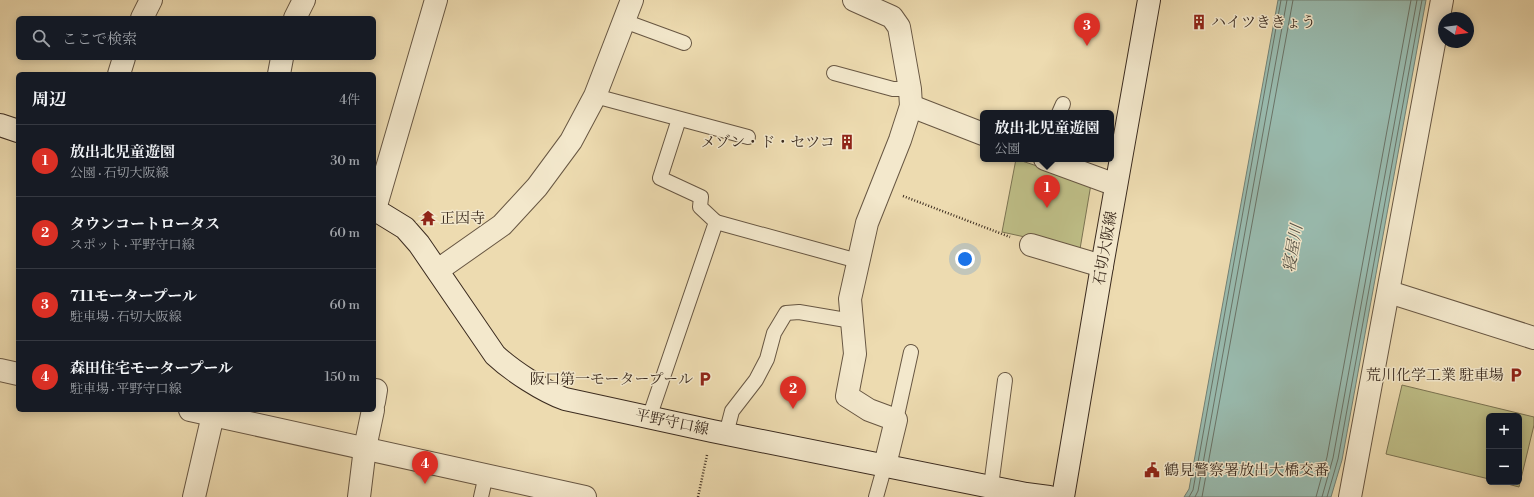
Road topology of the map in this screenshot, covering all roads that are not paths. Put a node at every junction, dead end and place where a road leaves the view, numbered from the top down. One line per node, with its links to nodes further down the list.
1 (151, 0): 7 (street)
2 (436, 0): 24 (street)
3 (632, 0): 8 (street)
4 (854, 0): 16 (street)
5 (1149, 0): 23 (street, 石切大阪線)
6 (1442, 0): 31 (street)
7 (143, 16)
8 (624, 21): 9 (lane); 15 (street)
9 (684, 43)
10 (123, 60): 12 (street)
11 (282, 60): 13 (street)
12 (120, 72)
13 (279, 72)
14 (834, 73): 16 (lane)
15 (595, 96): 17 (lane); 30 (street)
16 (910, 97): 20 (street); 28 (street)
17 (679, 119): 21 (lane); 26 (lane)
18 (0, 125): 19 (street)
19 (16, 130)
20 (980, 132)
21 (748, 137)
22 (1053, 162): 23 (street)
23 (1116, 185): 29 (street, 石切大阪線)
24 (376, 202)
25 (376, 210): 30 (street, 平野守口線)
26 (716, 222): 28 (lane); 41 (lane)
27 (1031, 246): 29 (street)
28 (858, 261): 32 (street)
29 (1102, 266): 54 (street, 石切大阪線)
30 (438, 270): 41 (street, 平野守口線)
31 (1389, 292): 33 (street); 55 (street)
32 (852, 322): 42 (street); 43 (lane)
33 (1534, 338)
34 (911, 352): 42 (lane)
35 (0, 370): 36 (street)
36 (16, 374)
37 (1005, 380): 47 (lane)
38 (199, 412): 40 (street)
39 (372, 412): 44 (street)
40 (213, 415): 44 (street); 48 (street)
41 (650, 418): 43 (street, 平野守口線)
42 (896, 420): 45 (street)
43 (719, 432): 45 (street, 平野守口線)
44 (366, 448): 46 (street); 49 (street)
45 (885, 465): 47 (street, 平野守口線); 52 (lane)
46 (486, 475): 50 (lane); 51 (street)
47 (991, 486): 53 (street, 平野守口線)
48 (194, 497)
49 (359, 497)
50 (481, 497)
51 (586, 497)
52 (876, 497)
53 (1049, 497)
54 (1063, 497)
55 (1350, 497)

